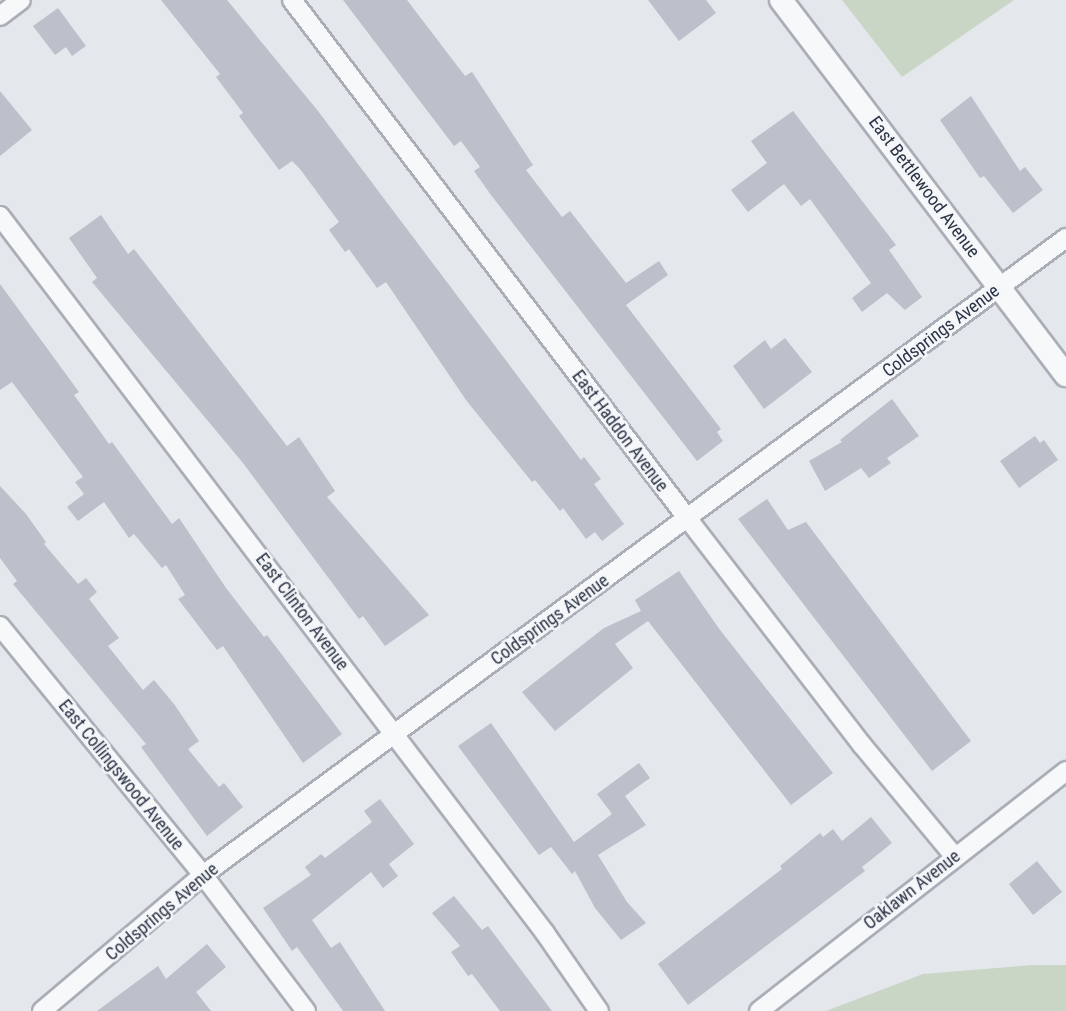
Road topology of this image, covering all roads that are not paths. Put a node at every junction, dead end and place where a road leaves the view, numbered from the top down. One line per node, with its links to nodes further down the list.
1 (21, 0): 4 (street)
2 (292, 0): 9 (street, East Haddon Avenue)
3 (781, 0): 7 (street, East Bettlewood Avenue)
4 (0, 16)
5 (0, 216): 11 (street, East Clinton Avenue)
6 (1066, 238): 7 (street, Coldsprings Avenue)
7 (1000, 287): 8 (street, East Bettlewood Avenue); 9 (street, Coldsprings Avenue)
8 (1066, 375)
9 (688, 519): 11 (street, Coldsprings Avenue); 13 (street, East Haddon Avenue)
10 (0, 626): 14 (street, East Collingswood Avenue)
11 (394, 734): 14 (street, Coldsprings Avenue); 17 (street, East Clinton Avenue)
12 (1066, 771): 13 (street, Oaklawn Avenue)
13 (955, 857): 18 (street, Oaklawn Avenue)
14 (203, 875): 15 (street, Coldsprings Avenue); 16 (street, East Collingswood Avenue)
15 (42, 1011)
16 (306, 1011)
17 (599, 1011)
18 (759, 1011)

